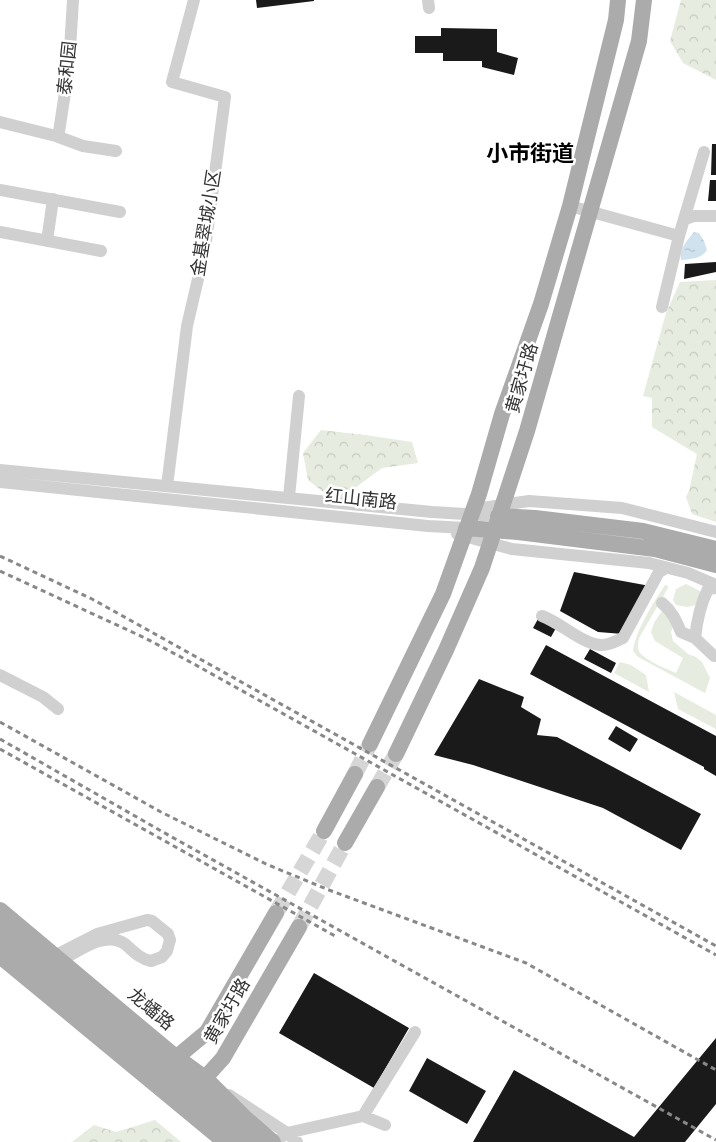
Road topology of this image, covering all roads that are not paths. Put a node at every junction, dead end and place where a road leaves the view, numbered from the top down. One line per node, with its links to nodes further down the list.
1 (73, 0): 6 (street, 泰和园)
2 (194, 0): 24 (street, 金基翠城小区)
3 (618, 0): 11 (main road, 黄家圩路)
4 (644, 0): 13 (main road, 黄家圩路)
5 (0, 122): 6 (street)
6 (56, 136): 7 (street)
7 (116, 151)
8 (704, 152): 17 (street)
9 (0, 190): 10 (street)
10 (53, 199): 12 (street); 18 (street)
11 (570, 206): 13 (street); 26 (main road, 黄家圩路)
12 (120, 212)
13 (591, 212): 17 (street); 27 (main road, 黄家圩路)
14 (716, 216): 15 (street)
15 (686, 219)
16 (0, 232): 18 (street)
17 (679, 236): 20 (street)
18 (47, 241): 19 (street)
19 (101, 251)
20 (662, 307)
21 (299, 396): 25 (street)
22 (0, 470): 24 (street, 红山南路)
23 (0, 482): 26 (street, 红山南路)
24 (166, 486): 25 (street, 红山南路)
25 (288, 497): 26 (street, 红山南路)
26 (469, 522): 27 (main road, 红山南路); 27 (street); 39 (main road, 黄家圩路)
27 (496, 523): 28 (street); 29 (main road, 红山南路); 30 (main road, 红山南路); 31 (street); 40 (main road, 黄家圩路)
28 (716, 532)
29 (716, 549)
30 (716, 565)
31 (666, 568): 32 (street); 34 (street)
32 (716, 586): 35 (street)
33 (662, 603): 35 (street)
34 (542, 616)
35 (695, 638): 36 (street)
36 (714, 656)
37 (0, 675): 38 (street)
38 (58, 709)
39 (370, 744)
40 (396, 754)
41 (354, 774): 43 (main road)
42 (377, 787): 44 (main road)
43 (324, 831)
44 (345, 843)
45 (0, 910): 51 (main road, 龙蟠路)
46 (276, 913): 53 (main road, 黄家圩路)
47 (0, 922): 63 (main road, 龙蟠路, bridge)
48 (299, 927): 54 (main road, 黄家圩路)
49 (0, 940): 62 (main road, bridge)
50 (0, 956): 55 (main road)
51 (57, 958): 51 (street); 53 (main road, 龙蟠路)
52 (415, 1032): 57 (street)
53 (177, 1056): 54 (main road, 龙蟠路); 55 (main road, 黄家圩路)
54 (205, 1078): 56 (main road, 黄家圩路); 59 (main road, 龙蟠路)
55 (152, 1081): 56 (main road)
56 (174, 1100): 60 (street); 61 (main road)
57 (364, 1116): 58 (street); 59 (street)
58 (385, 1125)
59 (283, 1140)
60 (212, 1142)
61 (225, 1142)
62 (242, 1142)
63 (262, 1142)

